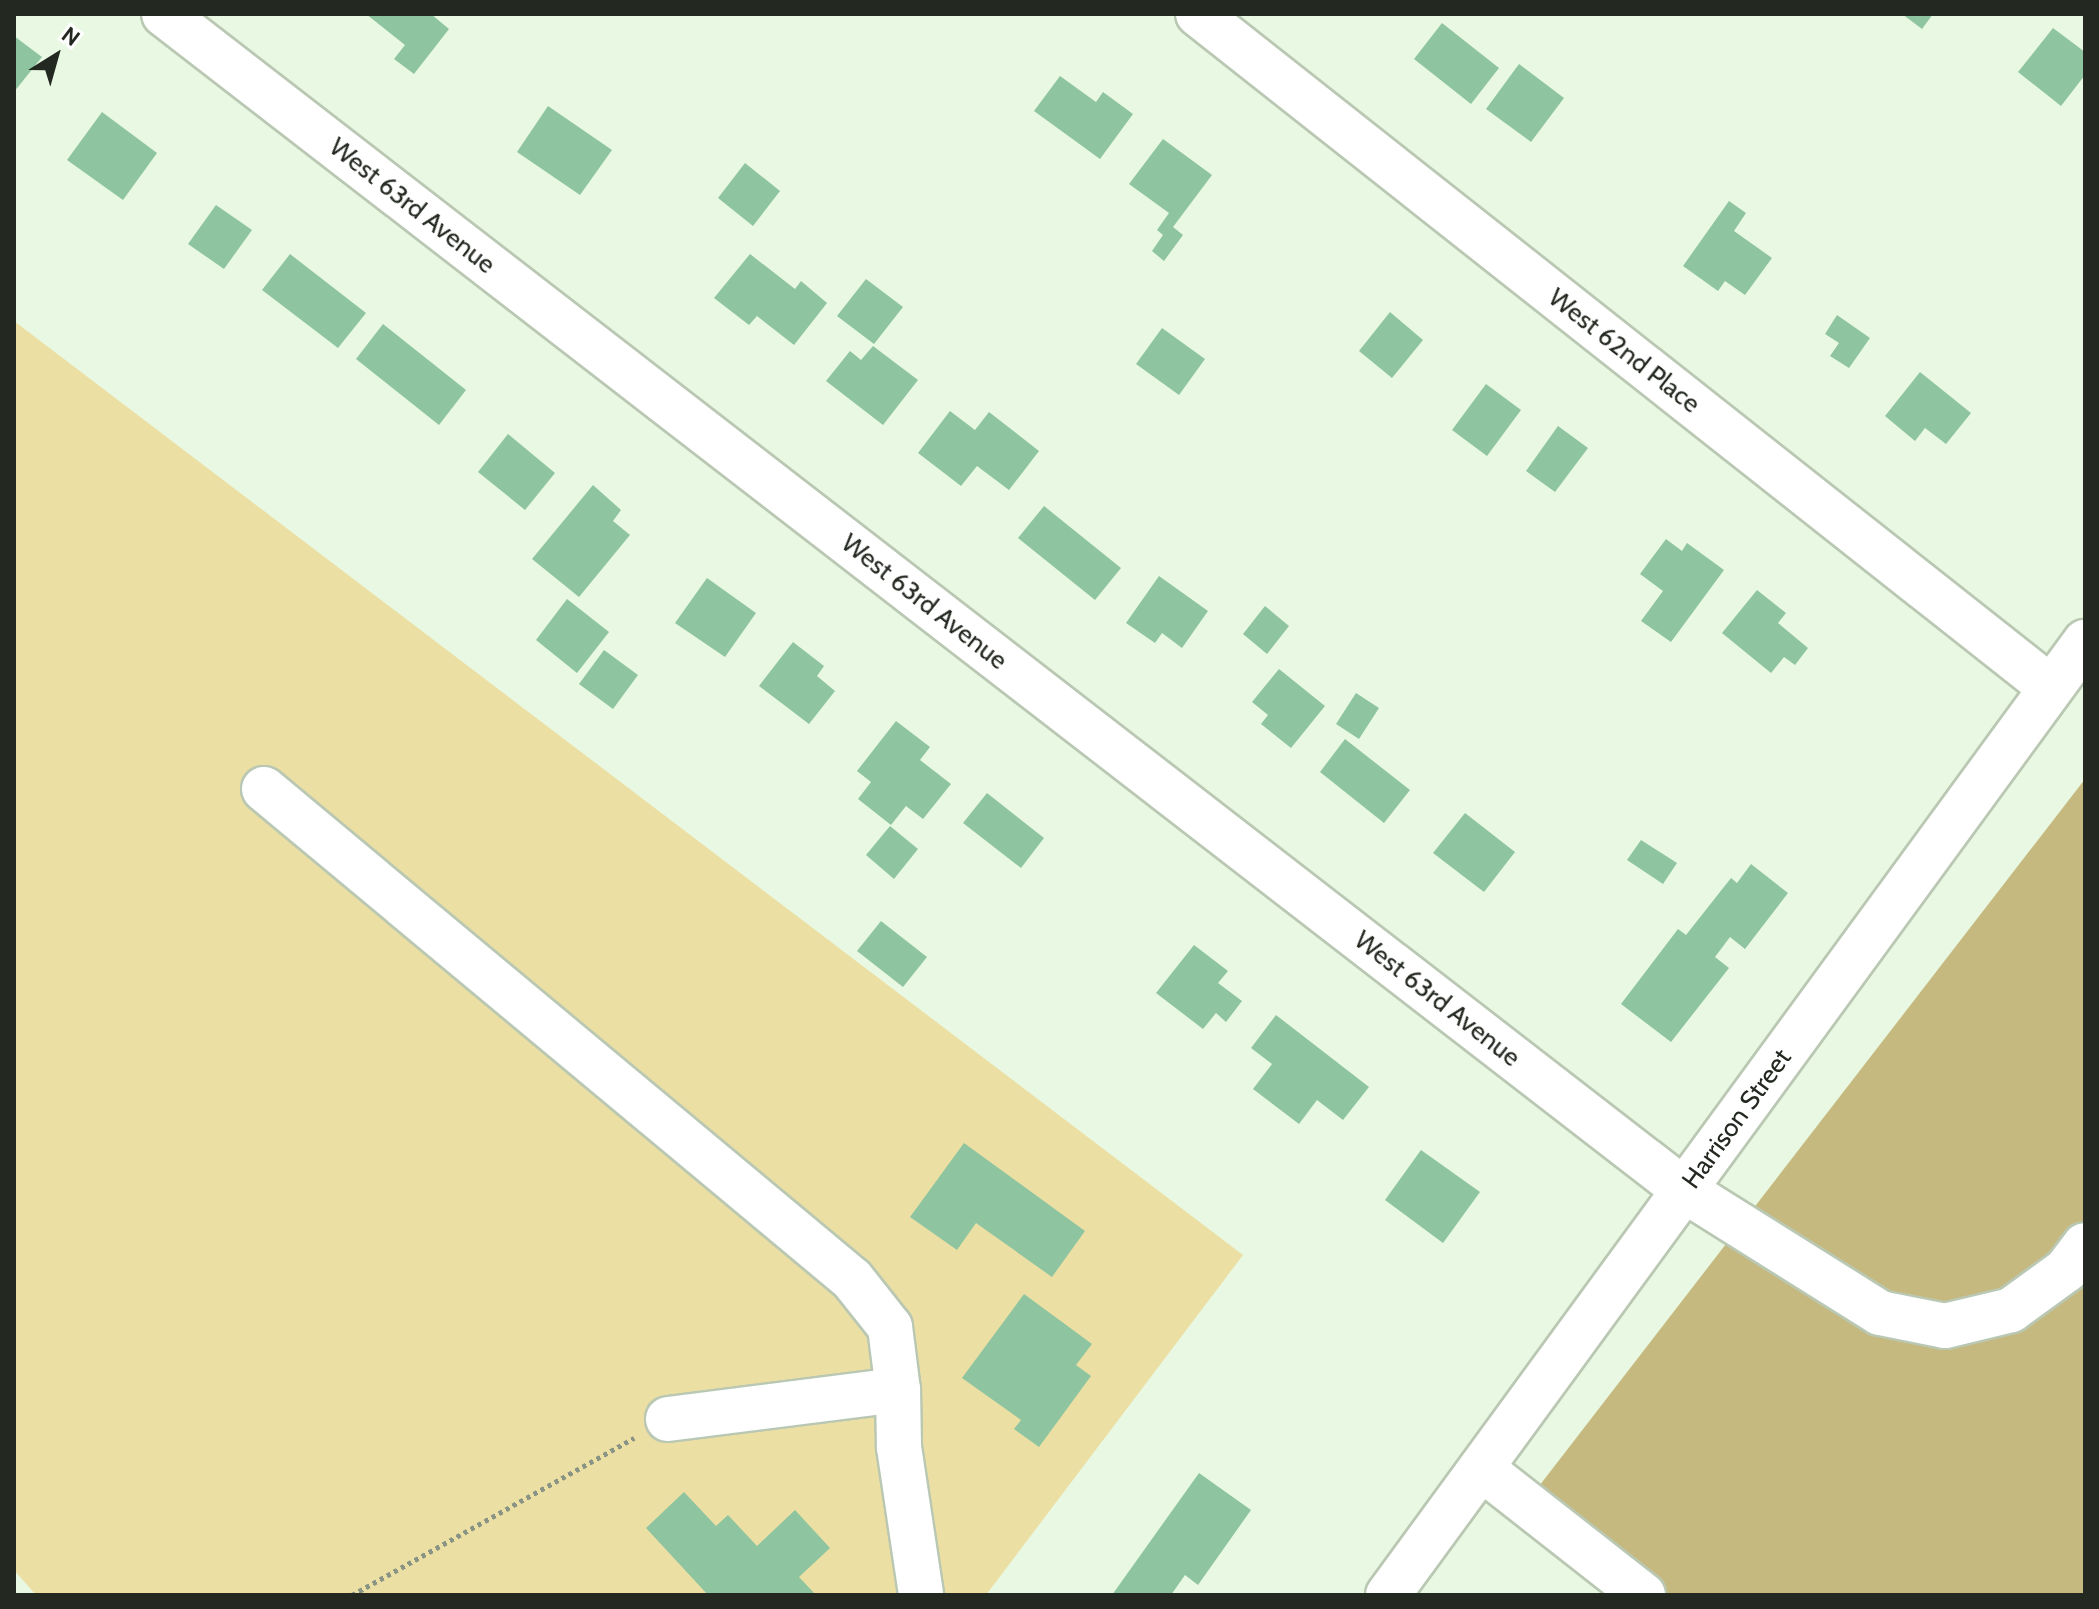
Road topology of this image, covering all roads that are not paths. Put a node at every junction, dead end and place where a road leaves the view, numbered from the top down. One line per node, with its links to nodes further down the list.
1 (164, 14): 6 (street, West 63rd Avenue)
2 (1198, 14): 4 (street, West 62nd Place)
3 (2085, 642): 4 (street, Harrison Street)
4 (2051, 688): 6 (street, Harrison Street)
5 (264, 789): 8 (street)
6 (1684, 1190): 7 (street, West 63rd Avenue); 10 (street, Harrison Street)
7 (2085, 1245)
8 (898, 1390): 9 (street); 11 (street)
9 (668, 1419)
10 (1481, 1468): 12 (street, Harrison Street); 13 (street)
11 (921, 1595)
12 (1388, 1595)
13 (1643, 1595)

